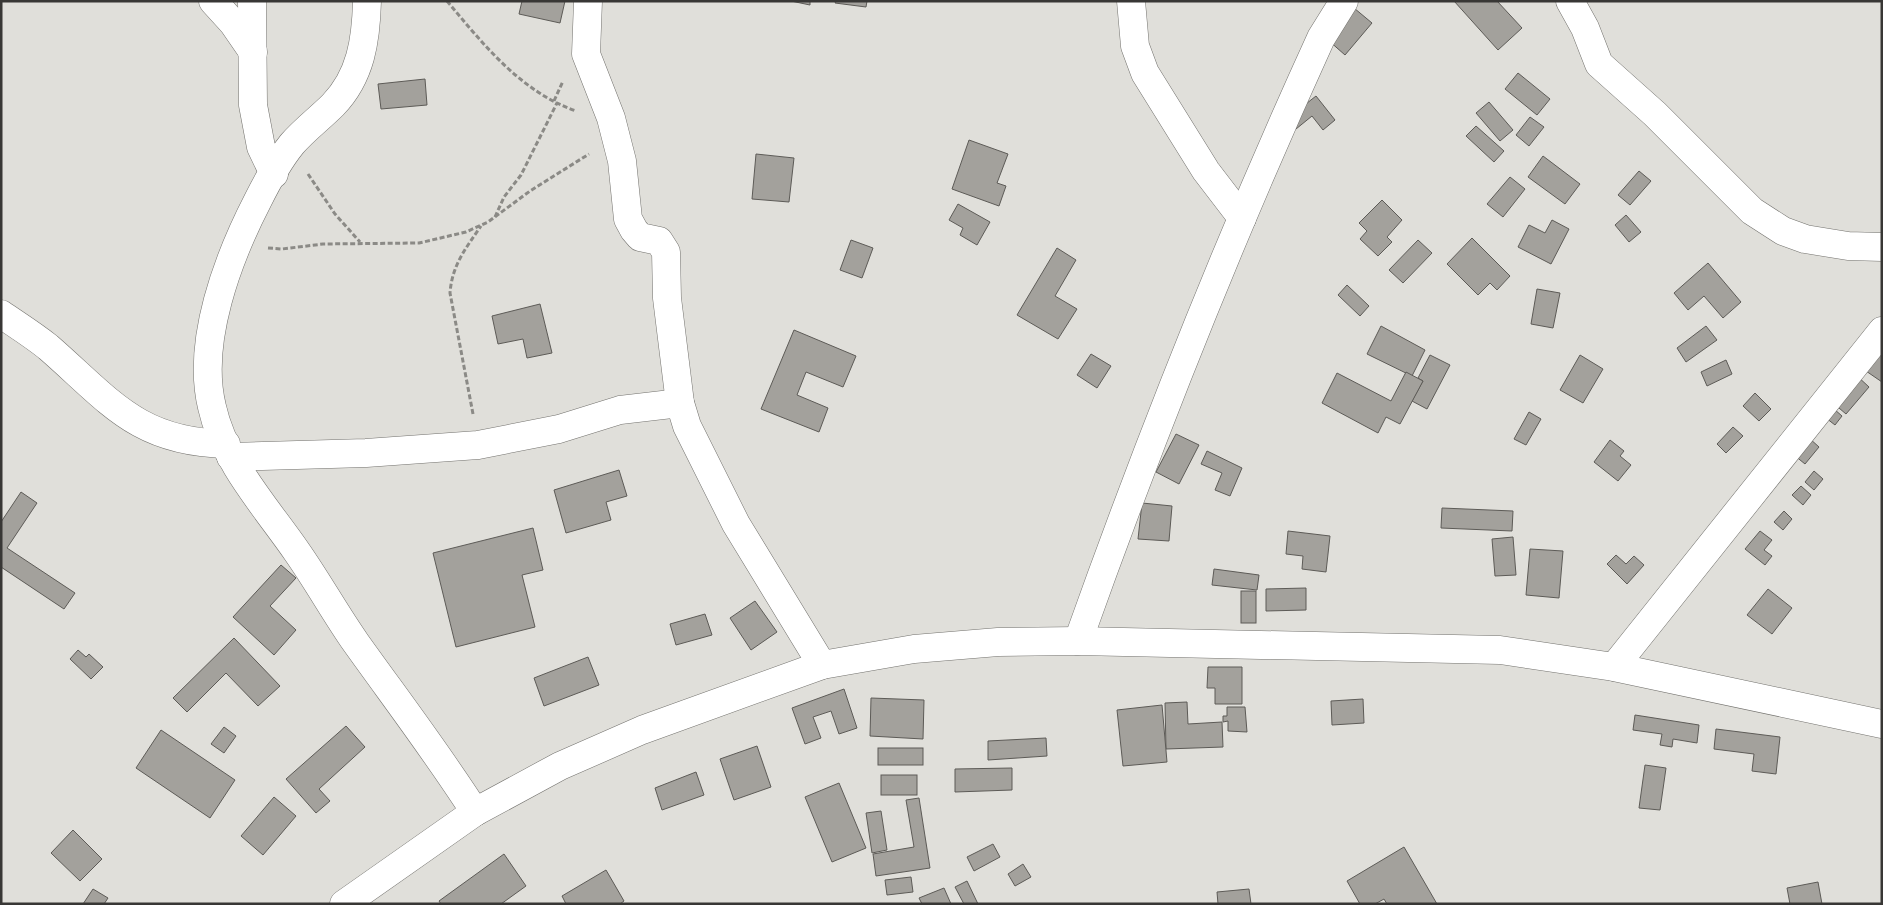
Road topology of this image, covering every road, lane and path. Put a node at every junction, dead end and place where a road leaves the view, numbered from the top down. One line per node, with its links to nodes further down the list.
1 (213, 1): 9 (street)
2 (252, 1): 9 (street)
3 (367, 1): 12 (street)
4 (447, 1): 10 (path)
5 (588, 1): 11 (street)
6 (1131, 1): 15 (street)
7 (1343, 1): 15 (street)
8 (1570, 1): 19 (street)
9 (253, 52): 13 (street)
10 (557, 103): 11 (path); 14 (path)
11 (615, 131): 14 (path); 22 (street)
12 (290, 149): 13 (street); 17 (path)
13 (274, 174): 18 (street)
14 (494, 217): 16 (path)
15 (1242, 218): 25 (street)
16 (481, 226): 17 (path); 23 (path)
17 (361, 243): 18 (path)
18 (237, 247): 24 (street)
19 (1882, 247)
20 (1, 314): 24 (street)
21 (1882, 332): 27 (street)
22 (680, 403): 23 (street); 26 (street)
23 (478, 445): 24 (street)
24 (228, 451): 29 (street)
25 (1078, 641): 26 (street); 27 (street)
26 (822, 665): 29 (street)
27 (1614, 666): 28 (street)
28 (1882, 724)
29 (475, 812): 30 (street)
30 (344, 904)

